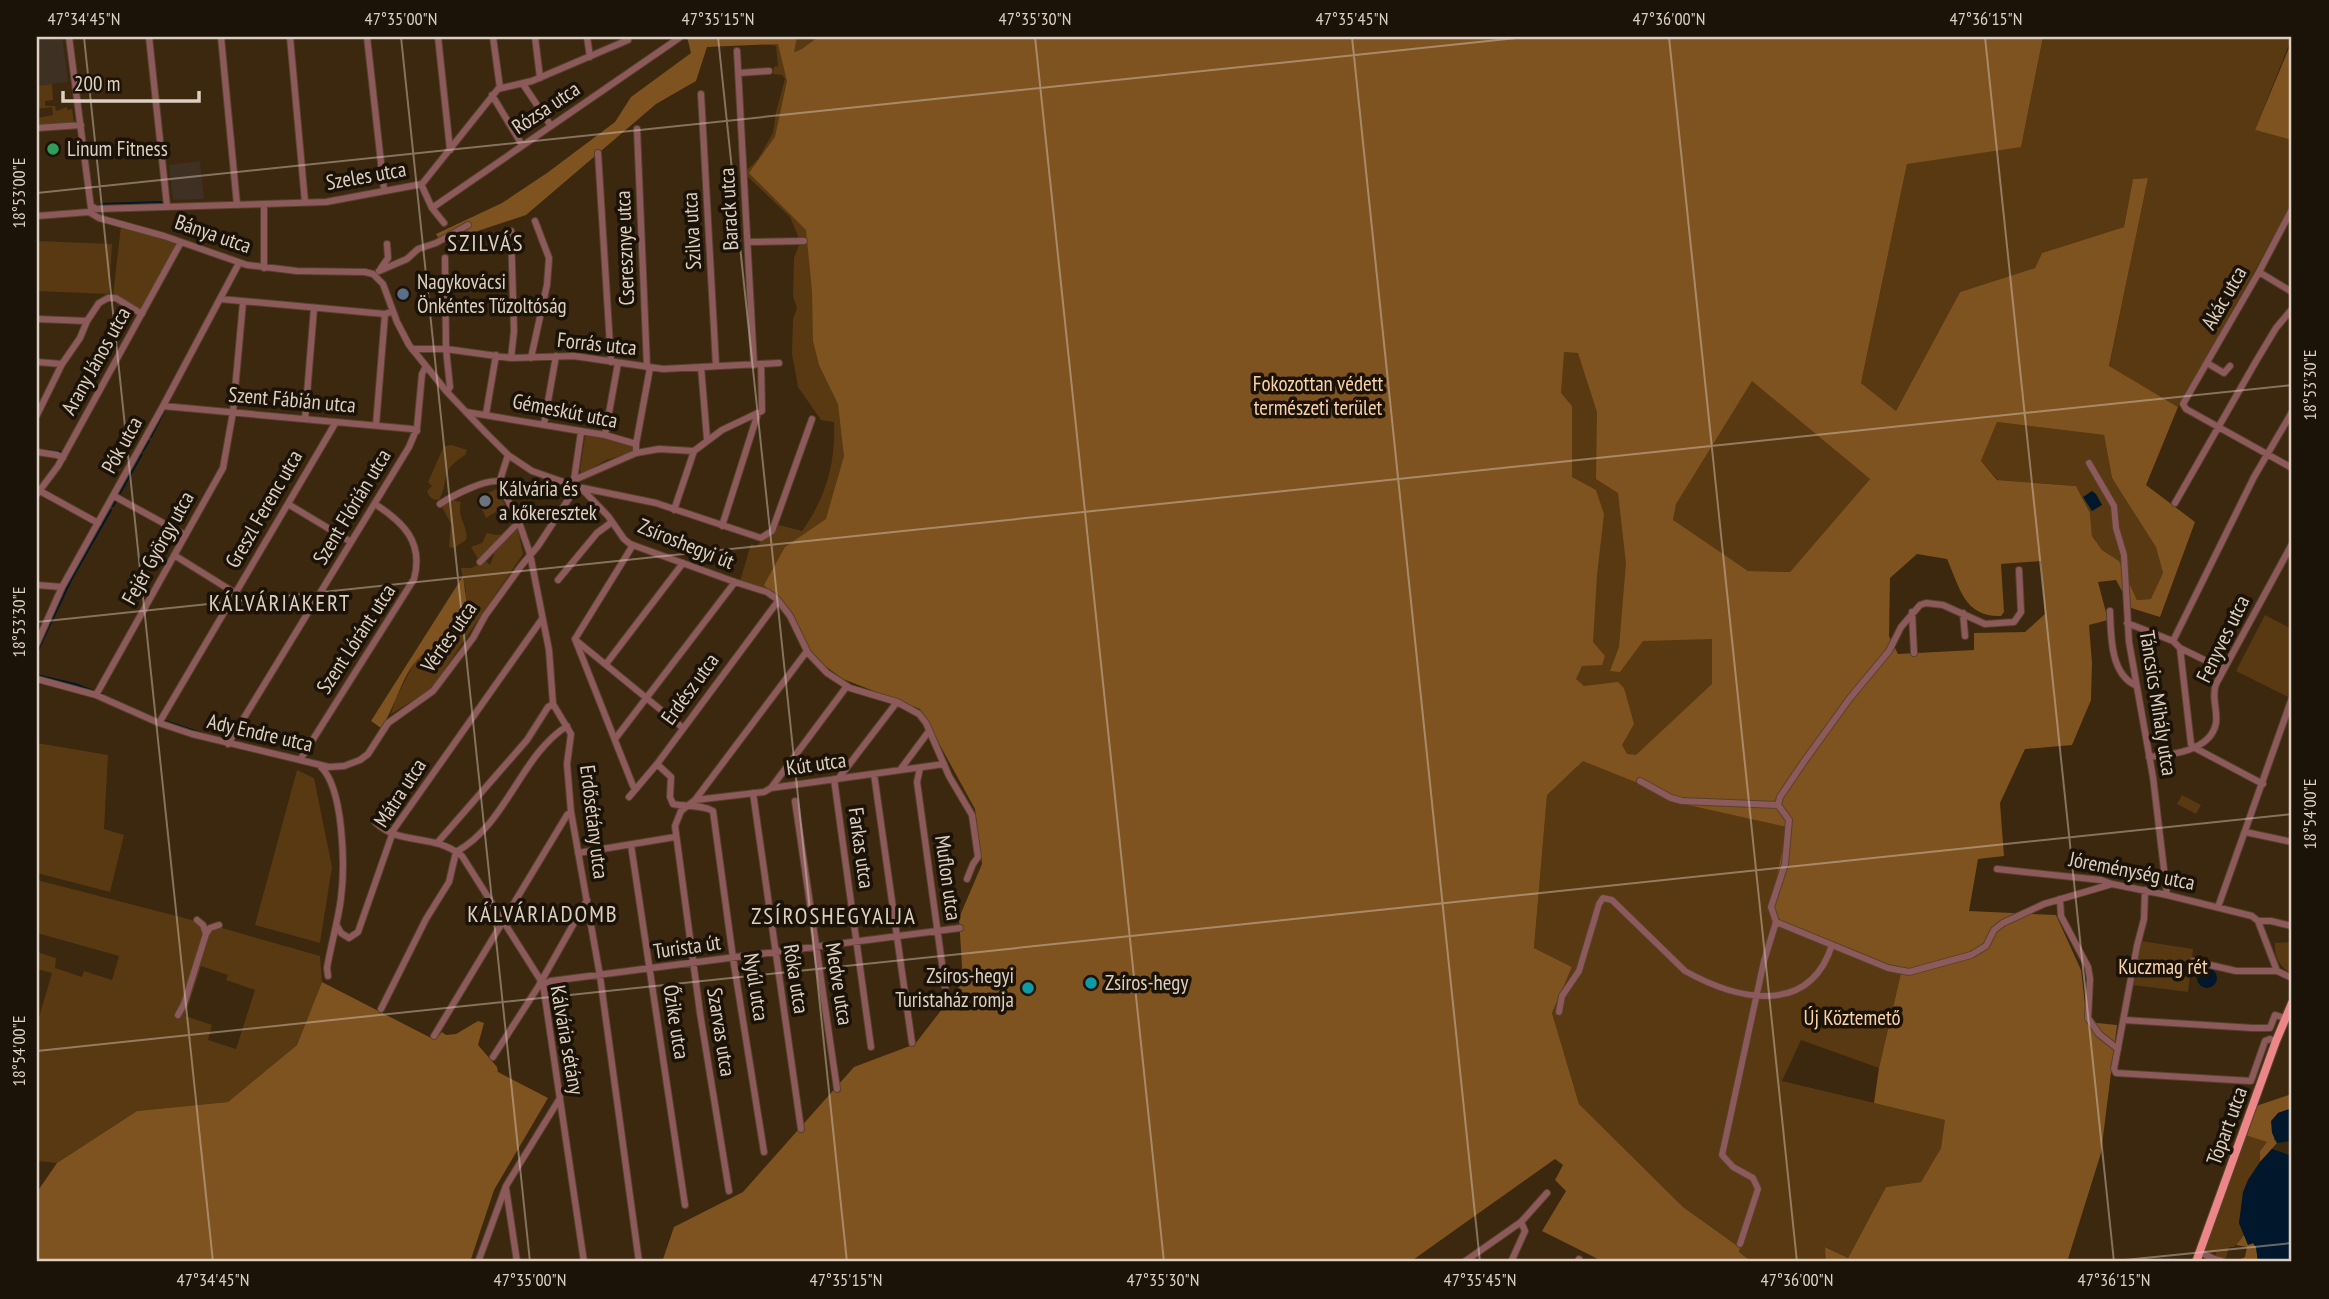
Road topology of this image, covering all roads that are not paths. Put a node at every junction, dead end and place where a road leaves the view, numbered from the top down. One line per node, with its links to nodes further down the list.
1 (69, 37): 23 (street)
2 (149, 37): 35 (street)
3 (221, 37): 33 (street)
4 (290, 37): 32 (street)
5 (367, 37): 31 (street)
6 (438, 37): 28 (street)
7 (493, 37): 20 (street)
8 (535, 37): 18 (street)
9 (587, 37): 15 (street)
10 (615, 37): 13 (street)
11 (679, 38): 24 (street, Rózsa utca)
12 (628, 40): 13 (street)
13 (616, 46): 15 (street)
14 (737, 51): 17 (street, Barack utca)
15 (590, 57): 18 (street)
16 (769, 71): 17 (street)
17 (739, 73): 46 (street, Barack utca)
18 (540, 78): 19 (street)
19 (523, 84): 20 (street); 24 (street)
20 (500, 88): 22 (street, Szeles utca)
21 (701, 94): 76 (street, Szilva utca)
22 (492, 95): 27 (street); 28 (street, Szeles utca)
23 (81, 125): 25 (street); 38 (street)
24 (551, 126): 27 (street, Rózsa utca)
25 (37, 128)
26 (637, 129): 78 (street, Cseresznye utca)
27 (522, 145): 36 (street, Rózsa utca)
28 (450, 150): 30 (street, Szeles utca)
29 (598, 153): 70 (street)
30 (421, 184): 31 (street, Szeles utca); 36 (street)
31 (384, 190): 32 (street, Szeles utca)
32 (305, 202): 34 (street, Szeles utca)
33 (237, 205): 34 (street, Szeles utca); 35 (street, Szeles utca)
34 (264, 205): 50 (street)
35 (167, 206): 38 (street, Szeles utca)
36 (432, 208): 41 (street)
37 (2292, 209): 52 (street, Akác utca)
38 (93, 211): 39 (street, Bánya utca); 45 (street, Bánya utca)
39 (37, 216)
40 (535, 221): 68 (street)
41 (444, 223)
42 (468, 225): 51 (street)
43 (511, 231): 67 (street)
44 (804, 240): 46 (street)
45 (181, 242): 49 (street, Bánya utca); 59 (street, Arany János utca)
46 (748, 242): 74 (street, Barack utca)
47 (387, 244): 51 (street)
48 (445, 258): 64 (street)
49 (239, 263): 50 (street, Bánya utca); 54 (street, Pók utca)
50 (264, 268): 51 (street, Bánya utca)
51 (372, 272): 58 (street)
52 (2259, 272): 53 (street); 73 (street, Akác utca)
53 (2292, 292)
54 (220, 299): 55 (street); 81 (street, Pók utca)
55 (243, 302): 56 (street); 82 (street, Fejér György utca)
56 (314, 308): 60 (street); 88 (street)
57 (2292, 309): 93 (street)
58 (393, 311): 60 (street); 63 (street)
59 (142, 314): 62 (street); 104 (street, Arany János utca)
60 (385, 314): 92 (street)
61 (37, 319): 62 (street)
62 (87, 321): 71 (street)
63 (412, 349): 64 (street, Forrás utca); 75 (street)
64 (446, 349): 65 (street, Forrás utca); 80 (street)
65 (496, 355): 67 (street, Forrás utca); 87 (street)
66 (556, 356): 68 (street, Forrás utca); 70 (street, Forrás utca); 91 (street)
67 (511, 358): 68 (street, Forrás utca)
68 (531, 358)
69 (37, 362): 71 (street)
70 (615, 362): 78 (street, Forrás utca); 96 (street)
71 (62, 363): 86 (street)
72 (779, 363): 74 (street, Forrás utca)
73 (2207, 363): 77 (street); 93 (street, Akác utca)
74 (758, 364): 76 (street, Forrás utca); 84 (street, Barack utca)
75 (426, 366): 80 (street); 94 (street)
76 (716, 366): 79 (street, Forrás utca)
77 (2230, 366)
78 (649, 367): 79 (street, Forrás utca); 98 (street, Cseresznye utca)
79 (702, 367): 97 (street)
80 (447, 392): 83 (street)
81 (163, 406): 82 (street, Szent Fábián utca); 110 (street, Pók utca)
82 (233, 412): 88 (street, Szent Fábián utca); 120 (street, Fejér György utca)
83 (466, 412): 87 (street, Gémeskút utca); 103 (street)
84 (760, 412): 97 (street); 119 (street, Barack utca)
85 (2292, 412): 102 (street)
86 (37, 413)
87 (486, 414): 91 (street, Gémeskút utca)
88 (304, 419): 90 (street, Szent Fábián utca)
89 (812, 419): 119 (street)
90 (336, 422): 92 (street, Szent Fábián utca); 112 (street, Greszl Ferenc utca)
91 (544, 424): 95 (street, Gémeskút utca)
92 (376, 425): 94 (street, Szent Fábián utca)
93 (2219, 427): 102 (street); 111 (street)
94 (416, 431): 113 (street, Szent Flórián utca)
95 (581, 432): 96 (street, Gémeskút utca); 108 (street)
96 (605, 435): 98 (street, Gémeskút utca)
97 (707, 439): 99 (street)
98 (636, 444): 101 (street, Gémeskút utca)
99 (694, 451): 101 (street, Gémeskút utca); 115 (street)
100 (37, 452): 104 (street)
101 (636, 453): 108 (street)
102 (2267, 454): 106 (street); 142 (street)
103 (508, 455): 107 (street); 108 (street)
104 (63, 458): 109 (street, Arany János utca)
105 (2089, 463): 139 (street)
106 (2292, 468)
107 (501, 481): 114 (street); 116 (street, Erdősétány utca)
108 (576, 484): 115 (street); 117 (street, Zsíroshegyi út); 124 (street, Vértes utca)
109 (38, 492): 118 (street)
110 (114, 496): 118 (street, Pók utca); 120 (street)
111 (2175, 503)
112 (288, 504): 121 (street); 133 (street, Greszl Ferenc utca)
113 (375, 504): 121 (street, Szent Flórián utca); 165 (street, Szent Lóránt utca)
114 (440, 504)
115 (674, 510): 119 (street)
116 (519, 522): 124 (street, Erdősétány utca); 126 (street)
117 (612, 522): 122 (street, Zsíroshegyi út); 129 (street)
118 (98, 523): 132 (street, Pók utca)
119 (723, 526)
120 (185, 535): 125 (street, Fejér György utca)
121 (351, 542): 162 (street, Szent Flórián utca)
122 (633, 544): 127 (street, Zsíroshegyi út); 141 (street)
123 (2292, 544): 148 (street, Fenyves utca)
124 (530, 554): 138 (street, Erdősétány utca); 166 (street, Vértes utca)
125 (174, 555): 133 (street); 152 (street, Fejér György utca)
126 (480, 562)
127 (683, 563): 130 (street, Zsíroshegyi út); 147 (street)
128 (2019, 570): 137 (street)
129 (558, 580)
130 (734, 582): 134 (street, Zsíroshegyi út); 153 (street)
131 (37, 585): 132 (street)
132 (62, 587): 143 (street, Pók utca)
133 (235, 593): 157 (street, Greszl Ferenc utca)
134 (778, 601): 145 (street, Zsíroshegyi út); 159 (street, Erdész utca)
135 (2110, 611): 150 (street)
136 (1912, 612): 137 (street); 146 (street); 181 (street)
137 (1963, 613): 140 (street)
138 (542, 619): 156 (street, Erdősétány utca); 185 (street, Mátra utca)
139 (2127, 623): 142 (street, Táncsics Mihály utca); 150 (street, Táncsics Mihály utca)
140 (1965, 636)
141 (575, 639): 147 (street); 161 (street)
142 (2173, 641): 144 (street, Táncsics Mihály utca)
143 (37, 643)
144 (2180, 648): 148 (street, Táncsics Mihály utca); 163 (street)
145 (807, 651): 151 (street, Zsíroshegyi út); 180 (street)
146 (1914, 653)
147 (606, 664): 153 (street)
148 (2223, 669): 163 (street, Fenyves utca)
149 (37, 678): 152 (street, Ady Endre utca)
150 (2135, 685): 164 (street, Táncsics Mihály utca)
151 (847, 686): 155 (street, Zsíroshegyi út); 176 (street)
152 (96, 695): 157 (street, Ady Endre utca)
153 (648, 698): 159 (street); 161 (street)
154 (2292, 698): 174 (street)
155 (897, 702): 160 (street, Zsíroshegyi út); 172 (street)
156 (553, 705): 158 (street, Erdősétány utca); 187 (street)
157 (159, 723): 162 (street, Ady Endre utca)
158 (566, 726): 182 (street, Erdősétány utca); 190 (street)
159 (683, 728): 167 (street, Erdész utca)
160 (929, 731): 168 (street, Zsíroshegyi út); 170 (street)
161 (615, 738): 175 (street)
162 (228, 744): 165 (street, Ady Endre utca)
163 (2195, 748): 164 (street); 174 (street)
164 (2149, 757): 196 (street, Táncsics Mihály utca)
165 (300, 760): 166 (street, Ady Endre utca)
166 (318, 764): 205 (street, Ady Endre utca)
167 (657, 764): 175 (street, Erdész utca); 180 (street)
168 (945, 767): 169 (street, Kút utca); 193 (street, Zsíroshegyi út)
169 (920, 768): 170 (street, Kút utca); 208 (street, Muflon utca)
170 (900, 770): 171 (street, Kút utca)
171 (874, 774): 172 (street, Kút utca); 210 (street)
172 (836, 779): 176 (street, Kút utca); 211 (street, Farkas utca)
173 (1640, 780): 181 (street)
174 (2263, 784): 184 (street)
175 (637, 788): 178 (street, Erdész utca)
176 (771, 788): 177 (street, Kút utca)
177 (753, 793): 180 (street, Kút utca); 214 (street, Róka utca)
178 (629, 797)
179 (794, 801): 213 (street, Medve utca)
180 (692, 802): 186 (street); 215 (street, Nyúl utca)
181 (1778, 805): 203 (street)
182 (571, 812): 191 (street, Erdősétány utca); 202 (street)
183 (375, 822): 185 (street)
184 (2245, 832): 188 (street); 199 (street)
185 (391, 835): 187 (street, Kálvária sétány); 205 (street, Mátra utca)
186 (675, 837): 189 (street); 217 (street, Szarvas utca)
187 (438, 842): 190 (street, Kálvária sétány)
188 (2292, 842)
189 (631, 845): 191 (street); 218 (street, Őzike utca)
190 (456, 852): 202 (street, Kálvária sétány); 227 (street)
191 (578, 853): 198 (street, Erdősétány utca)
192 (1997, 869): 194 (street, Jóreménység utca)
193 (967, 879)
194 (2112, 884): 195 (street, Jóreménység utca); 197 (street)
195 (2145, 890): 196 (street, Jóreménység utca); 231 (street)
196 (2167, 894): 199 (street, Jóreménység utca)
197 (2060, 899): 212 (street); 238 (street)
198 (587, 900): 221 (street, Erdősétány utca); 223 (street)
199 (2218, 907): 201 (street, Jóreménység utca)
200 (197, 920): 209 (street)
201 (2258, 921): 206 (street, Jóreménység utca); 219 (street)
202 (504, 922): 223 (street, Kálvária sétány); 233 (street)
203 (1776, 922): 212 (street); 225 (street)
204 (219, 925): 209 (street)
205 (337, 926): 220 (street)
206 (2292, 926)
207 (960, 928): 208 (street, Turista út)
208 (937, 931): 210 (street, Turista út); 224 (street, Muflon utca)
209 (206, 934): 229 (street)
210 (895, 937): 211 (street, Turista út); 236 (street)
211 (856, 942): 213 (street, Turista út); 237 (street, Farkas utca)
212 (1832, 945): 225 (street)
213 (816, 947): 214 (street, Turista út); 240 (street, Medve utca)
214 (774, 953): 215 (street, Turista út); 242 (street, Róka utca)
215 (733, 958): 217 (street, Turista út); 243 (street, Nyúl utca)
216 (2193, 961): 219 (street)
217 (694, 964): 218 (street, Turista út); 245 (street, Szarvas utca)
218 (650, 970): 221 (street, Turista út); 247 (street, Őzike utca)
219 (2277, 971): 222 (street)
220 (328, 976)
221 (600, 976): 223 (street, Turista út); 255 (street, Erdősétány utca)
222 (2292, 978)
223 (541, 983): 239 (street); 241 (street, Kálvária sétány)
224 (946, 993)
225 (1757, 997): 228 (street); 249 (street)
226 (2292, 1003): 230 (main road, Tópart utca)
227 (381, 1009)
228 (1559, 1012)
229 (178, 1014)
230 (2285, 1018): 232 (street); 235 (main road, Tópart utca)
231 (2124, 1020): 232 (street); 238 (street)
232 (2270, 1028): 234 (street)
233 (434, 1036)
234 (2265, 1041): 235 (street); 238 (street)
235 (2276, 1041): 250 (main road, Tópart utca)
236 (912, 1043)
237 (871, 1047)
238 (2118, 1049)
239 (493, 1057)
240 (837, 1090)
241 (560, 1098): 244 (street); 254 (street, Kálvária sétány)
242 (802, 1129)
243 (764, 1152)
244 (506, 1186): 252 (street); 253 (street)
245 (729, 1191)
246 (1547, 1193): 248 (street)
247 (685, 1205)
248 (1521, 1222): 256 (street); 257 (street)
249 (1740, 1244)
250 (2200, 1252): 251 (street); 258 (main road, Tópart utca)
251 (2222, 1261)
252 (478, 1262)
253 (517, 1262)
254 (584, 1262)
255 (639, 1262)
256 (1464, 1262)
257 (1511, 1262)
258 (2196, 1262)

